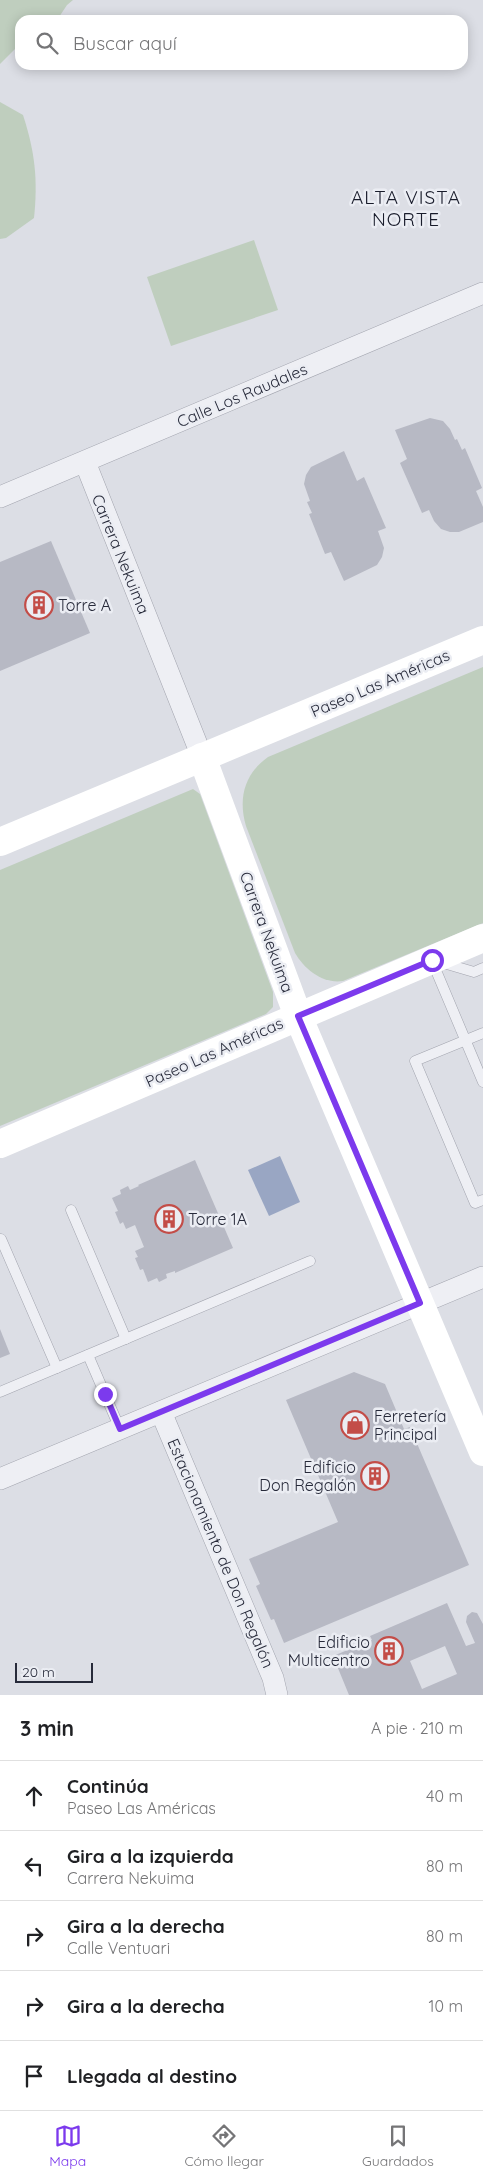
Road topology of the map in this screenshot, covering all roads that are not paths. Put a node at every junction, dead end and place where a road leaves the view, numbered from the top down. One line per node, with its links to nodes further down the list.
1 (483, 293): 2 (street, Calle Los Raudales)
2 (85, 462): 3 (street, Calle Los Raudales); 5 (street, Carrera Nekuima)
3 (0, 497)
4 (483, 640): 5 (main road, Paseo Las Américas)
5 (202, 757): 6 (main road, Paseo Las Américas); 10 (main road, Carrera Nekuima)
6 (0, 842)
7 (483, 938): 8 (main road, Paseo Las Américas)
8 (432, 960): 9 (lane); 10 (main road, Paseo Las Américas); 12 (lane)
9 (483, 968)
10 (298, 1016): 14 (main road, Paseo Las Américas); 20 (main road, Carrera Nekuima)
11 (483, 1033): 12 (lane)
12 (466, 1040): 13 (lane); 15 (lane)
13 (483, 1082)
14 (0, 1144)
15 (483, 1200)
16 (70, 1210): 21 (lane)
17 (1, 1239): 23 (lane)
18 (310, 1261): 21 (lane)
19 (483, 1277): 20 (street)
20 (420, 1303): 25 (street); 27 (main road, Carrera Nekuima)
21 (126, 1339): 22 (lane)
22 (88, 1355): 23 (lane); 26 (lane)
23 (57, 1368): 24 (lane)
24 (0, 1392)
25 (161, 1412): 26 (street); 29 (street, Estacionamiento de Don Regalón)
26 (120, 1429): 28 (street)
27 (483, 1452)
28 (0, 1479)
29 (276, 1695)

